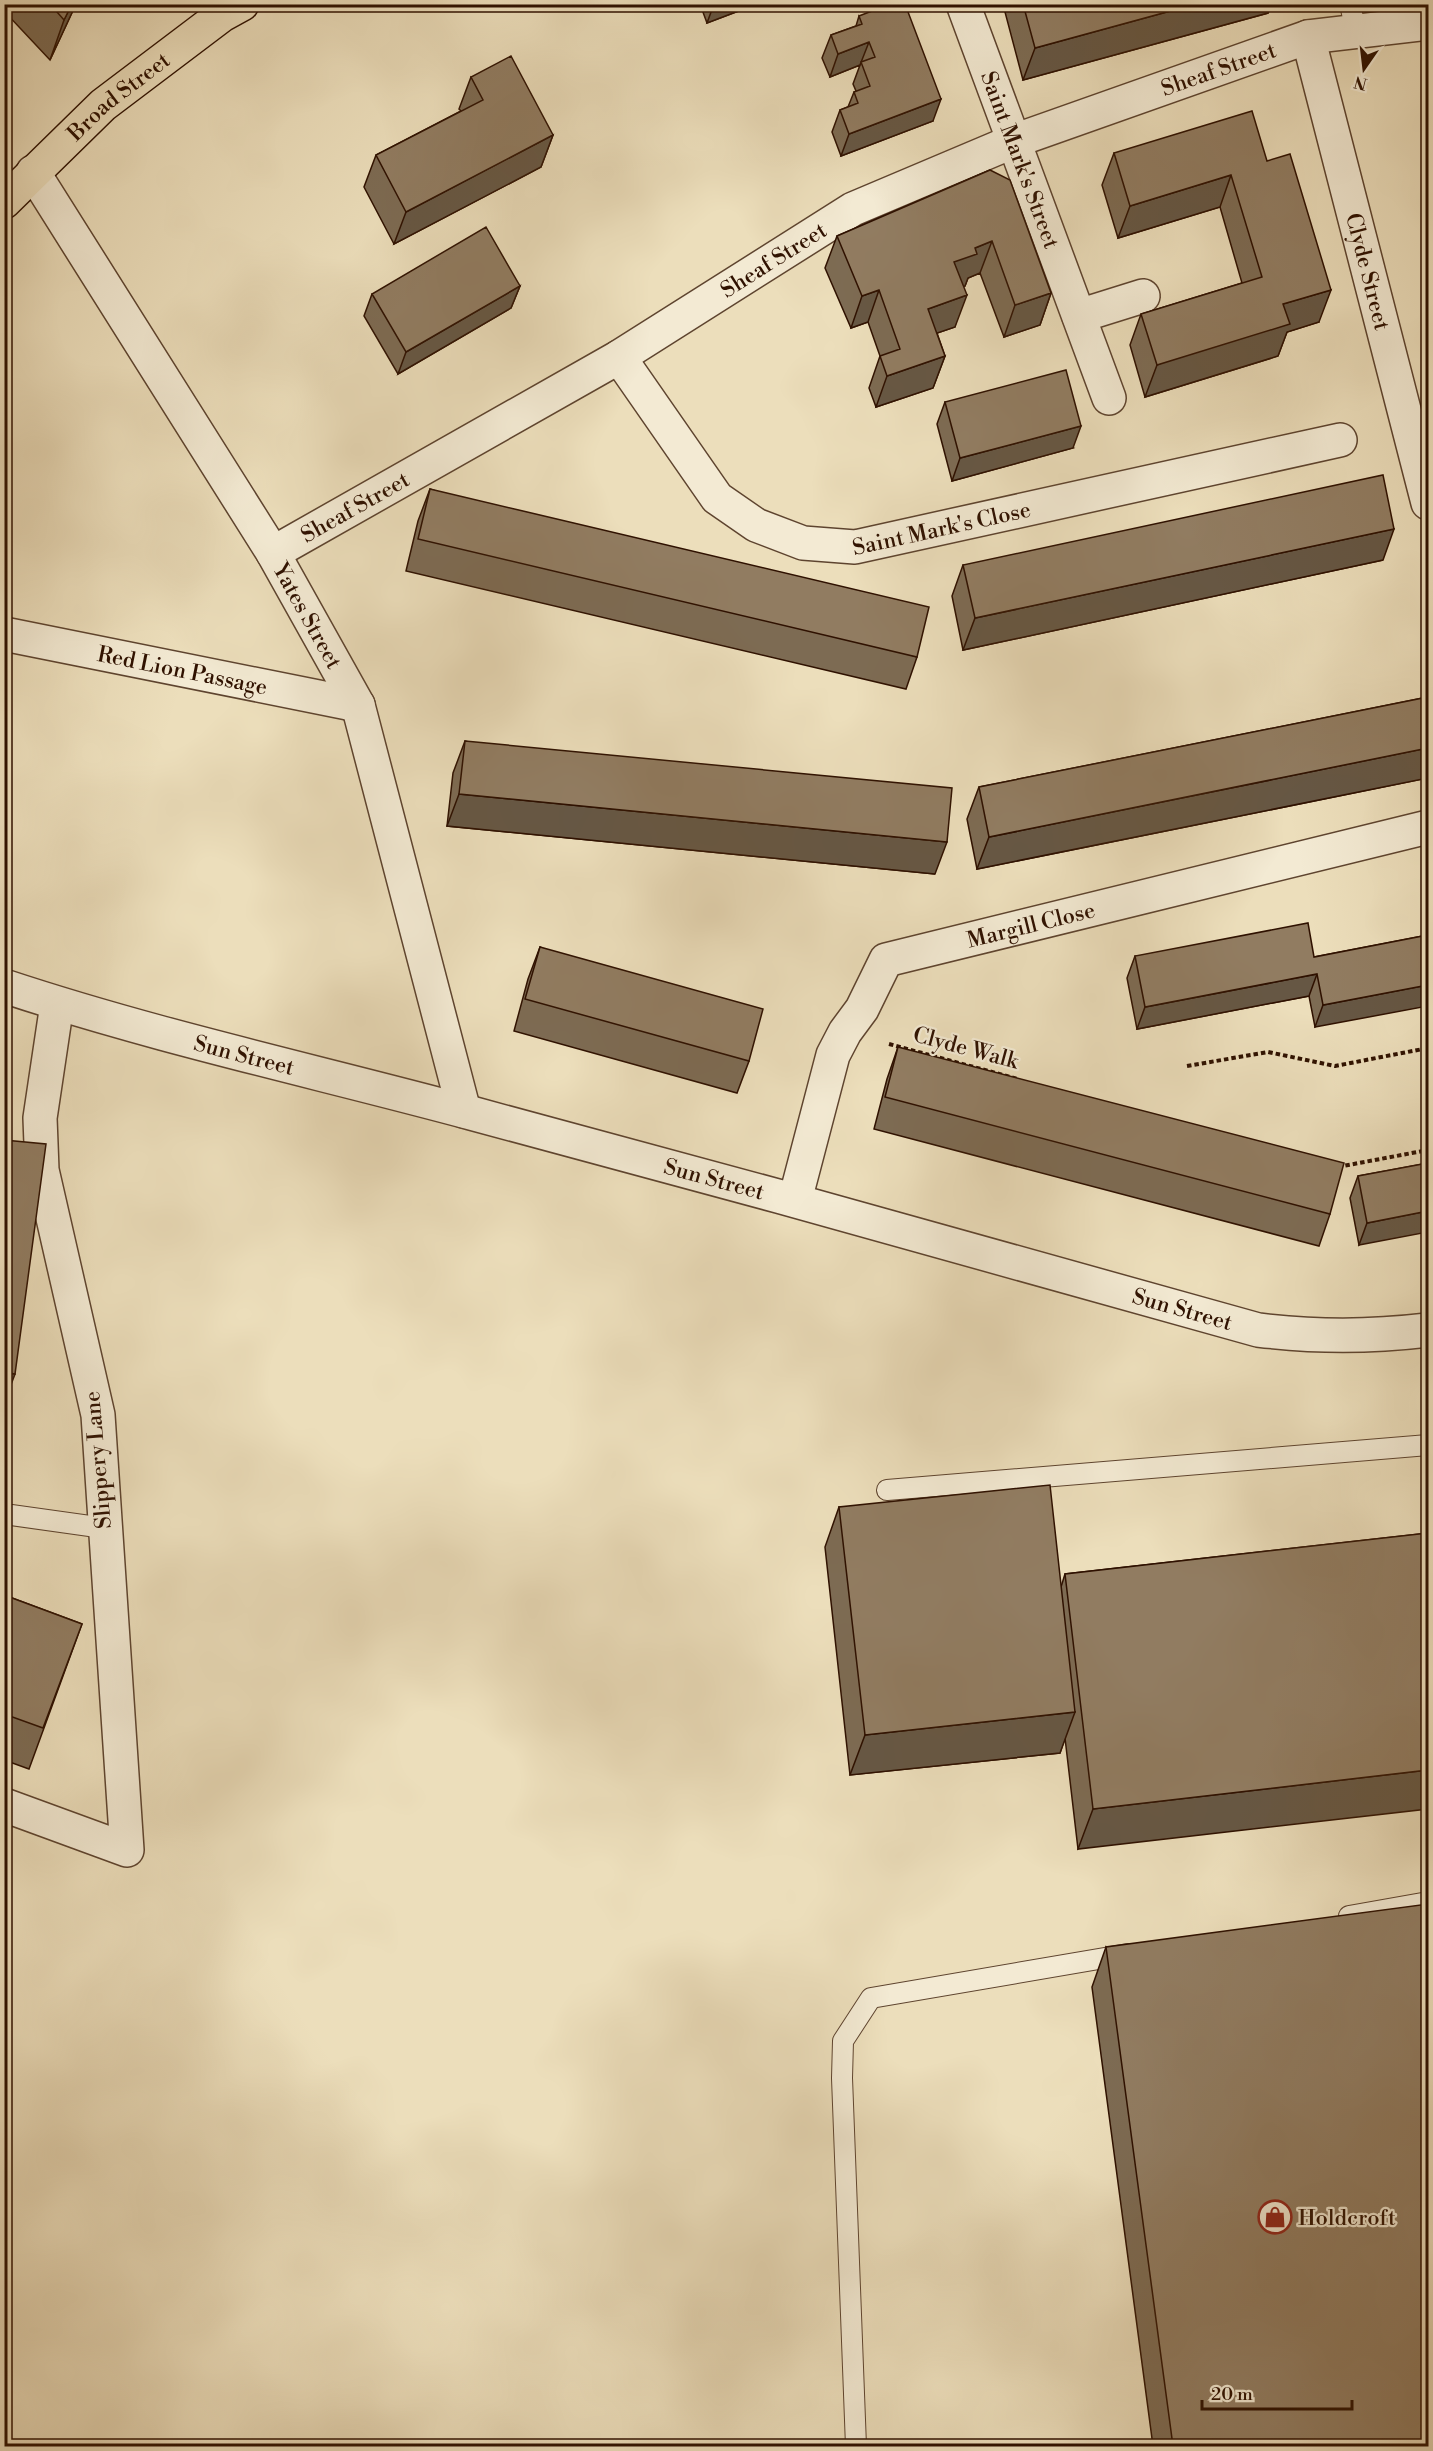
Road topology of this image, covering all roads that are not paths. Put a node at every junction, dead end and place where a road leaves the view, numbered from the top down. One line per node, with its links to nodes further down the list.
1 (242, 4): 7 (main road, Broad Street)
2 (963, 4): 6 (street, Saint Mark's Street)
3 (1353, 18): 4 (street, Sheaf Street); 5 (street, Sheaf Street)
4 (1428, 23)
5 (1308, 37): 6 (street, Sheaf Street); 14 (street, Clyde Street)
6 (1014, 141): 10 (street, Saint Mark's Street); 11 (street, Sheaf Street)
7 (33, 172): 8 (main road, Broad Street); 15 (street, Yates Street)
8 (4, 202)
9 (1143, 296): 10 (street)
10 (1079, 316): 12 (street, Saint Mark's Street)
11 (619, 357): 13 (street, Saint Mark's Close); 15 (street, Sheaf Street)
12 (1109, 398)
13 (1340, 440)
14 (1428, 503)
15 (273, 553): 17 (street, Yates Street)
16 (4, 634): 17 (street, Red Lion Passage)
17 (358, 705): 21 (street, Yates Street)
18 (1428, 827): 22 (street, Margill Close)
19 (4, 986): 20 (street, Sun Street)
20 (57, 1004): 21 (street, Sun Street); 27 (street, Slippery Lane)
21 (464, 1111): 22 (street, Sun Street)
22 (795, 1200): 23 (street, Sun Street)
23 (1428, 1330)
24 (1428, 1445): 25 (lane)
25 (887, 1490)
26 (4, 1514): 27 (lane)
27 (104, 1528): 28 (street, Slippery Lane)
28 (4, 1805)
29 (1428, 1902): 30 (lane)
30 (1336, 1918)
31 (1150, 1950): 32 (lane)
32 (856, 2446)

